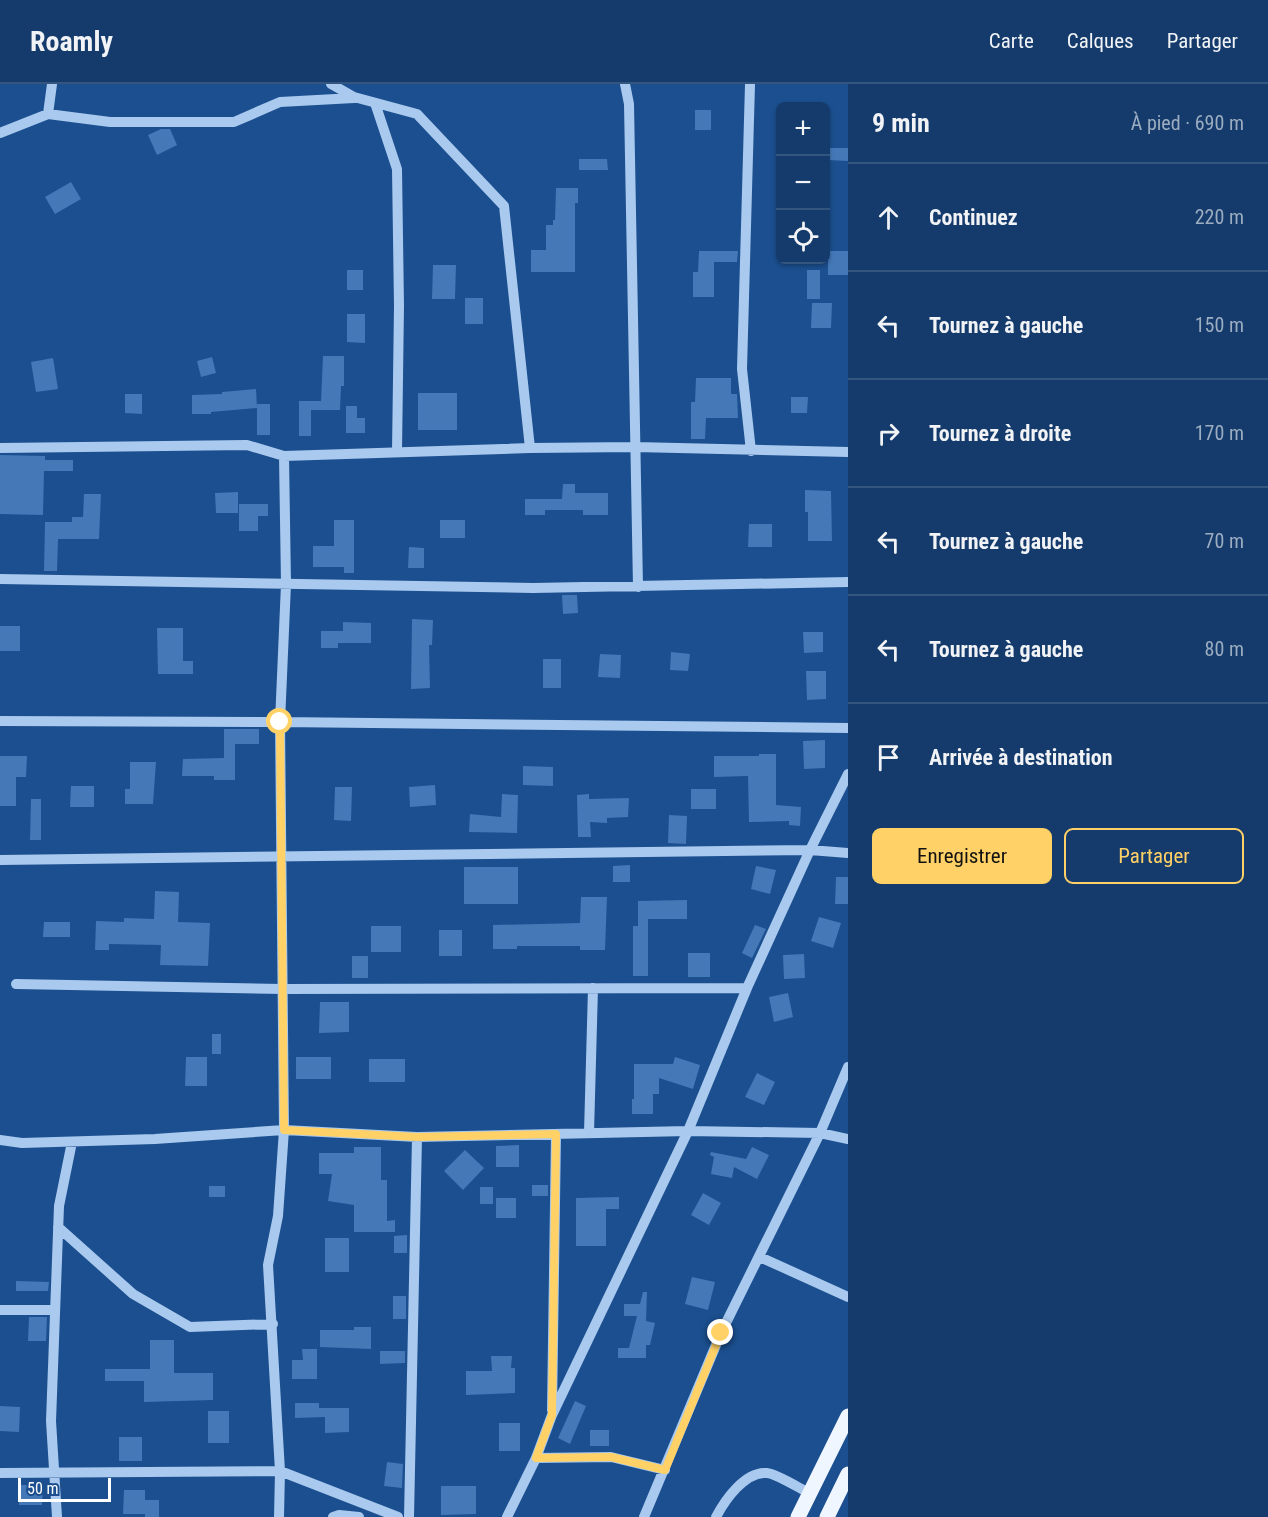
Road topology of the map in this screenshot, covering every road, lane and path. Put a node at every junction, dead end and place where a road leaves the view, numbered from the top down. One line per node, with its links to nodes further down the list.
1 (52, 84): 6 (street)
2 (626, 84): 8 (street)
3 (750, 84): 12 (street)
4 (335, 89): 5 (street); 6 (street)
5 (375, 103): 10 (street); 11 (street)
6 (48, 114): 7 (street)
7 (0, 133)
8 (635, 447): 10 (street); 12 (street); 18 (street)
9 (0, 448): 14 (street)
10 (530, 448): 11 (street)
11 (397, 451): 14 (street)
12 (751, 451): 13 (street)
13 (848, 452)
14 (284, 456): 17 (street)
15 (0, 579): 17 (street)
16 (848, 582): 18 (street)
17 (286, 584): 18 (street); 20 (street)
18 (638, 587)
19 (0, 722): 20 (street)
20 (280, 722): 21 (street); 25 (street)
21 (848, 728)
22 (848, 774): 23 (street)
23 (810, 850): 24 (street); 25 (street); 29 (street)
24 (848, 853)
25 (280, 856): 26 (street); 30 (street)
26 (0, 860)
27 (16, 984): 30 (street)
28 (593, 988): 29 (street); 30 (street); 34 (street)
29 (747, 988): 33 (street)
30 (282, 989): 32 (street)
31 (848, 1067): 35 (street)
32 (284, 1130): 37 (street); 40 (street); 46 (street)
33 (688, 1131): 34 (street); 35 (street); 47 (street)
34 (589, 1133): 36 (street)
35 (820, 1133): 38 (street); 42 (street)
36 (556, 1134): 37 (street); 47 (street)
37 (417, 1137): 61 (street)
38 (848, 1139)
39 (0, 1140): 40 (street)
40 (72, 1142): 41 (street)
41 (58, 1227): 45 (street); 46 (street)
42 (760, 1257): 43 (street); 50 (street)
43 (848, 1297)
44 (0, 1310): 45 (street)
45 (55, 1310): 53 (street)
46 (273, 1324): 51 (street)
47 (552, 1415): 49 (street)
48 (848, 1416): 55 (main road)
49 (536, 1458): 50 (street); 62 (street)
50 (665, 1470): 63 (street)
51 (280, 1471): 53 (street); 57 (street); 60 (street)
52 (0, 1473): 53 (street)
53 (54, 1473): 56 (street)
54 (848, 1474): 66 (main road)
55 (809, 1493): 64 (street); 65 (main road)
56 (57, 1517)
57 (279, 1517)
58 (333, 1517): 59 (street)
59 (359, 1517)
60 (398, 1517)
61 (409, 1517)
62 (507, 1517)
63 (644, 1517)
64 (716, 1517)
65 (798, 1517)
66 (827, 1517)

